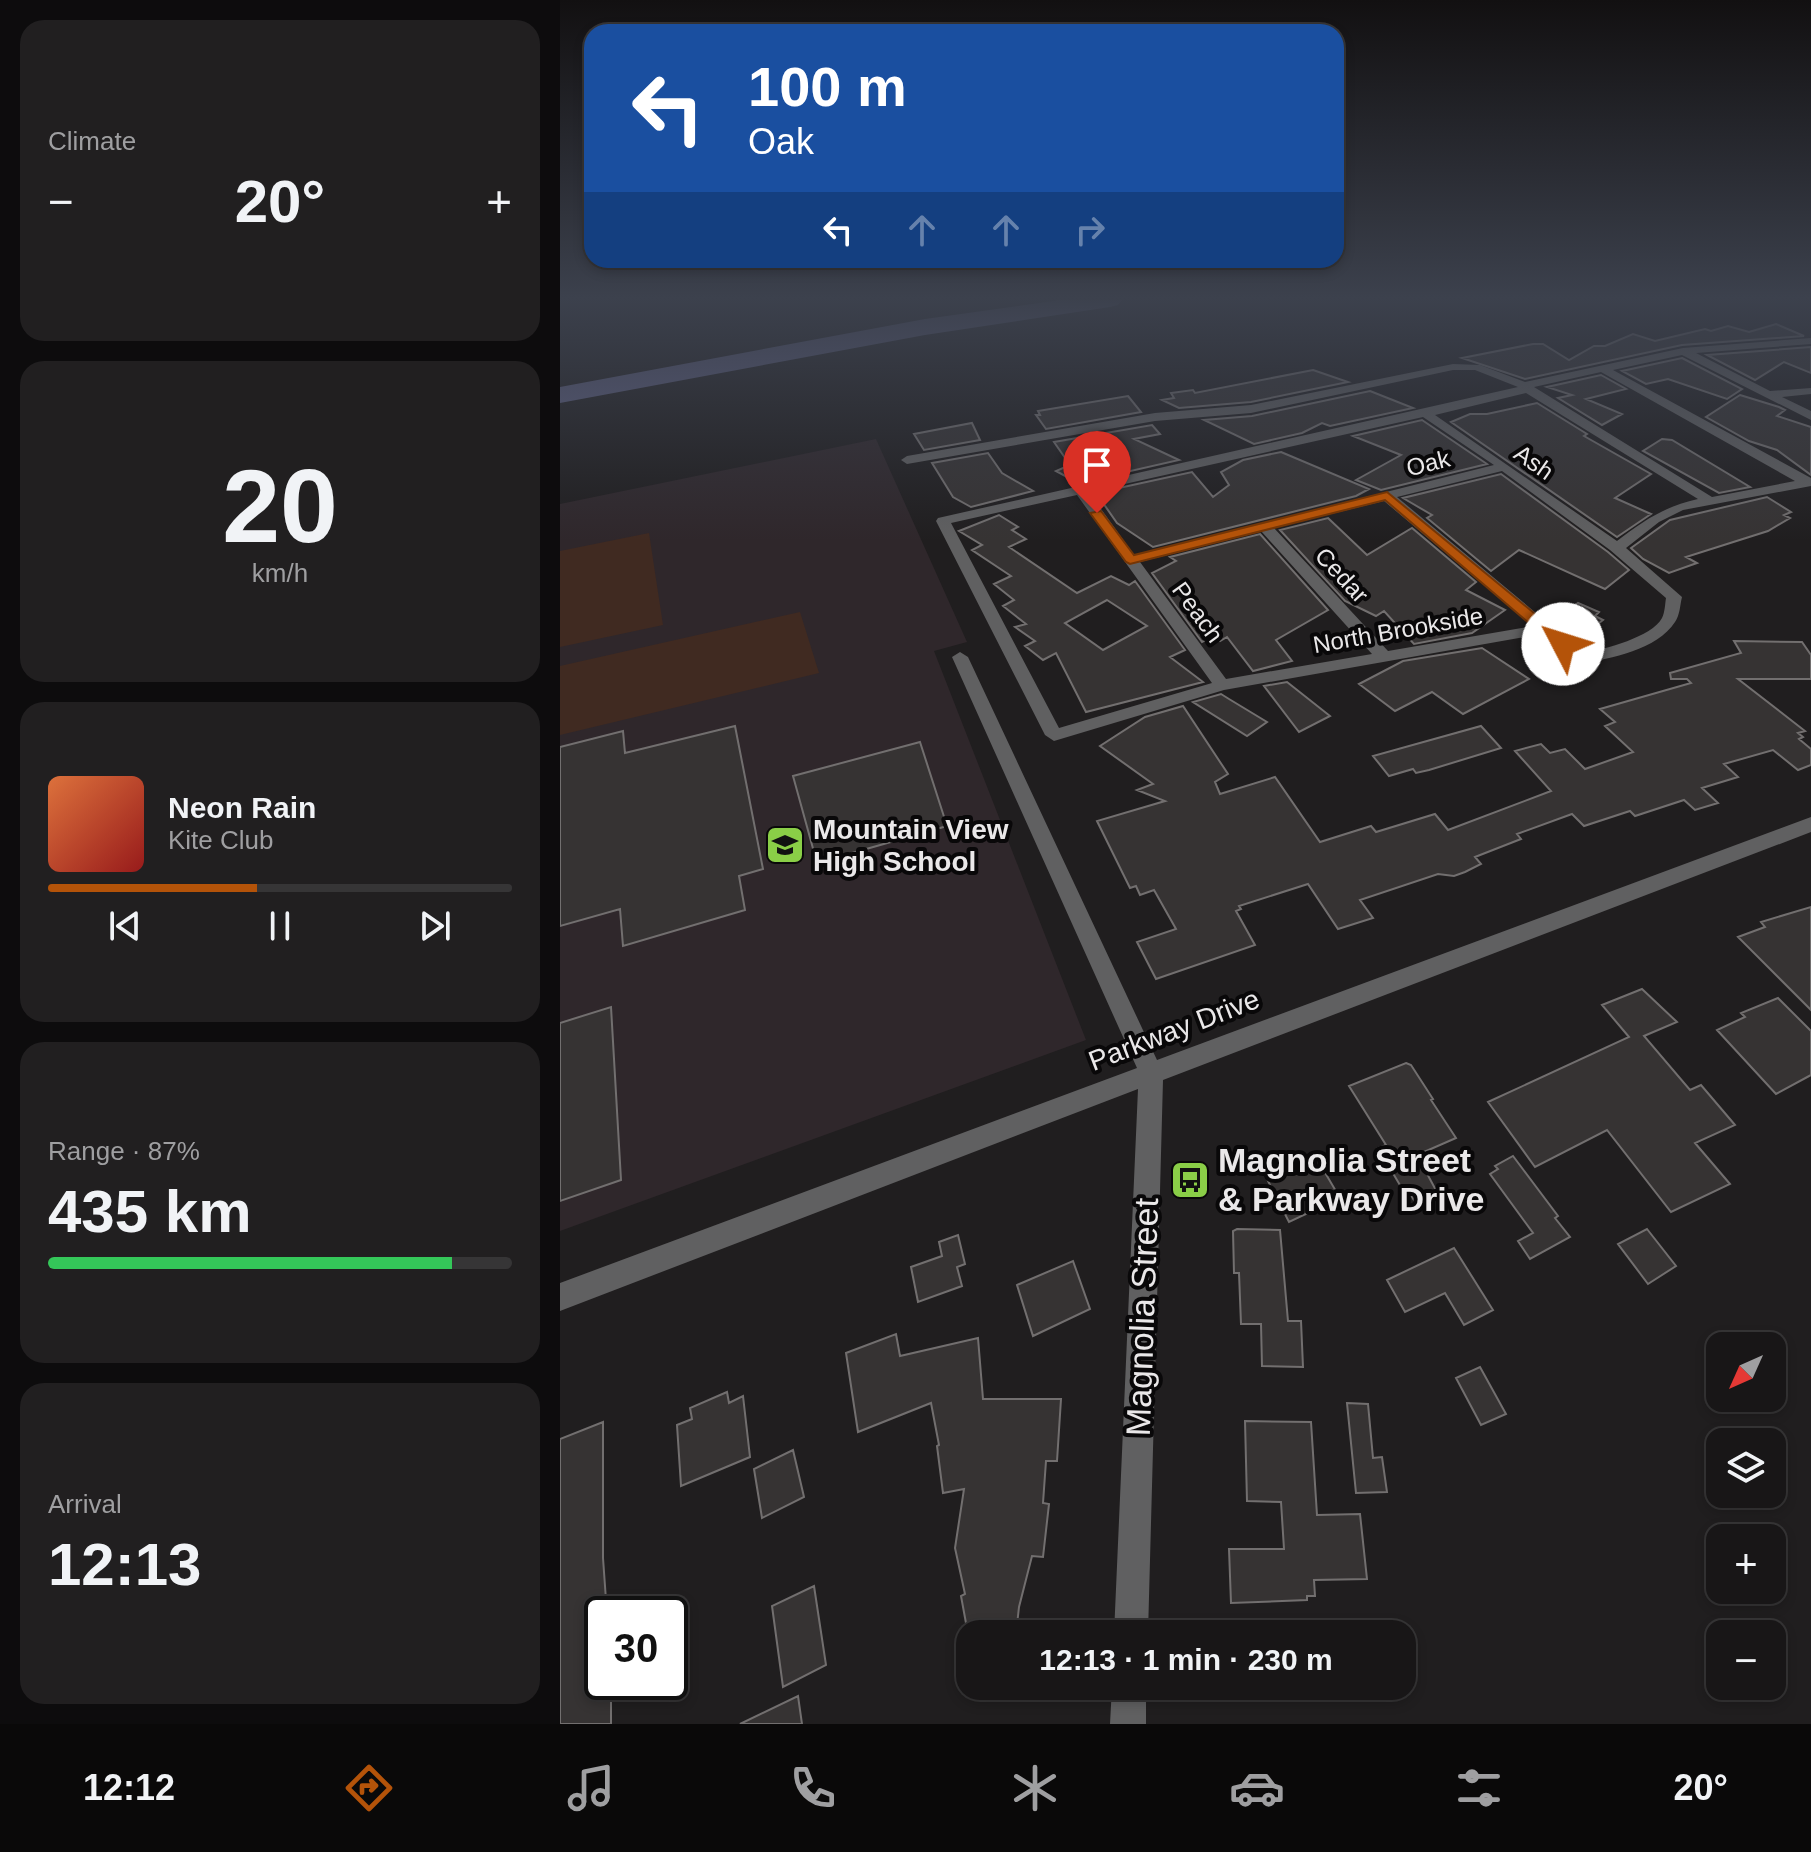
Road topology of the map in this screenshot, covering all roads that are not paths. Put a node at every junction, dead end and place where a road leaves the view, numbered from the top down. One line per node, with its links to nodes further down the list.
1 (1388, 380): 11 (street)
2 (1510, 380): 6 (street)
3 (1548, 380): 6 (street)
4 (1625, 380): 13 (street)
5 (1742, 380): 8 (street)
6 (1524, 386): 9 (street); 16 (street)
7 (1811, 391): 8 (street)
8 (1769, 394): 10 (street)
9 (1425, 413): 12 (street, Ash); 14 (street)
10 (1811, 416)
11 (907, 460)
12 (1503, 467): 15 (street, Oak); 18 (street, Ash)
13 (1810, 482): 16 (street)
14 (1080, 490): 19 (street, Peach); 23 (street, North Brookside)
15 (1387, 496): 17 (street, Oak); 20 (street)
16 (1708, 500): 18 (street)
17 (1264, 526): 19 (street, Oak); 22 (street, Cedar)
18 (1617, 548): 20 (street)
19 (1130, 560): 23 (street, Peach)
20 (1545, 629): 22 (street, North Brookside)
21 (960, 657): 25 (street, Magnolia Street)
22 (1384, 657): 23 (street, North Brookside)
23 (1222, 685)
24 (1811, 824): 25 (street, Parkway Drive)
25 (1151, 1073): 26 (street, Parkway Drive); 27 (street, Magnolia Street)
26 (560, 1297)
27 (1131, 1620)
28 (1129, 1700): 29 (street)
29 (1128, 1724)

